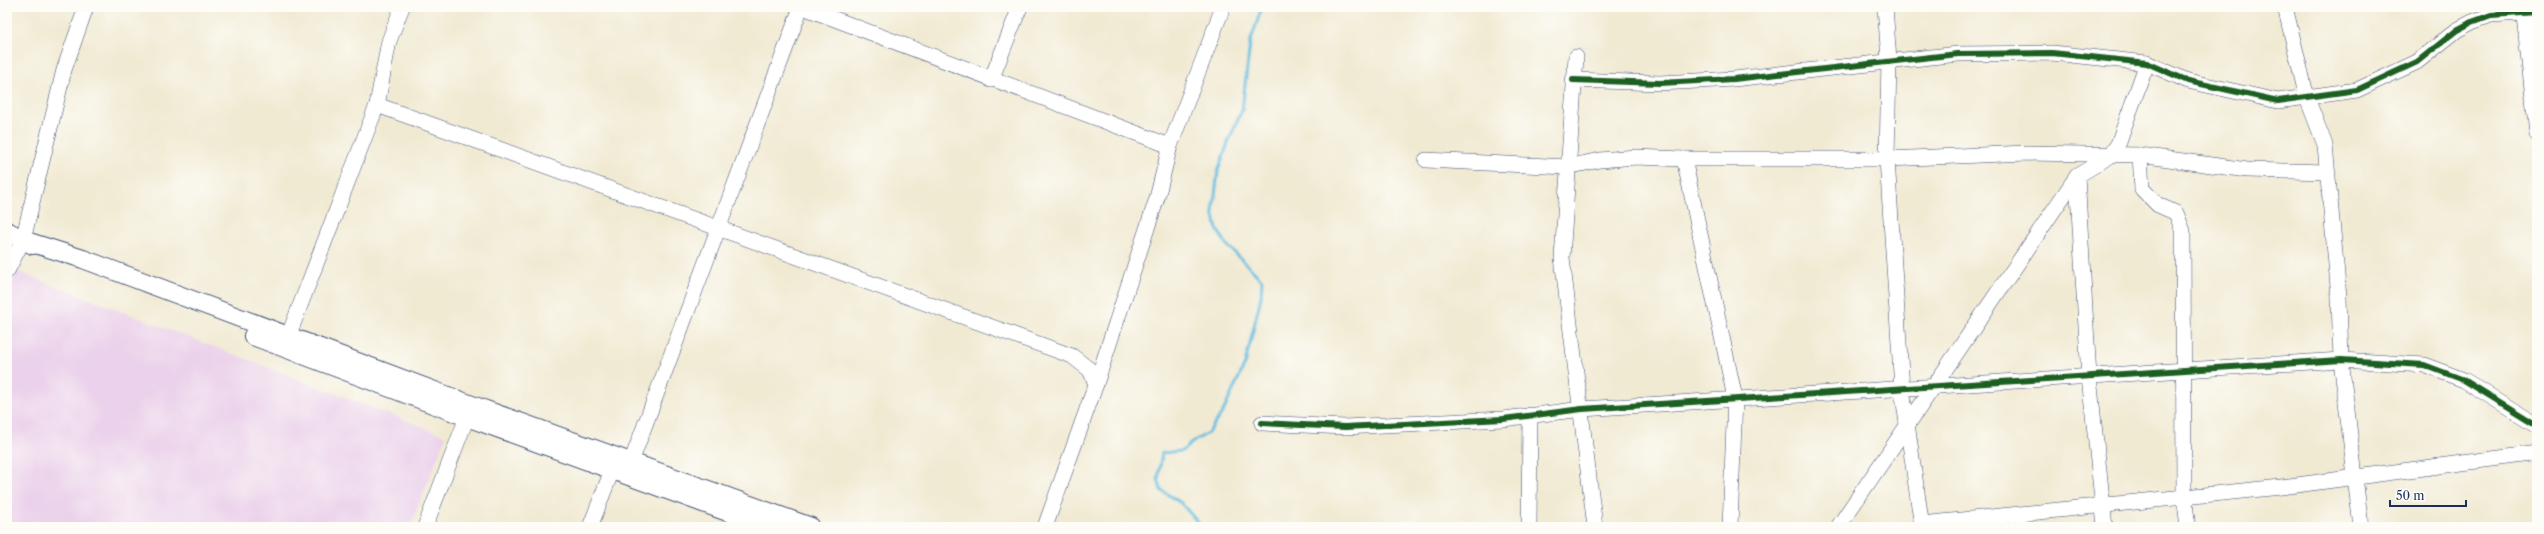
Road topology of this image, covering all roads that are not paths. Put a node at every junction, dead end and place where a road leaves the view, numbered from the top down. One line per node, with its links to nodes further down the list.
1 (86, 7): 28 (street)
2 (402, 7): 15 (street)
3 (802, 7): 12 (street); 26 (street)
4 (1020, 7): 12 (street)
5 (1223, 7): 17 (street)
6 (1885, 7): 10 (street)
7 (2285, 7): 14 (street)
8 (2528, 10): 14 (street); 16 (street)
9 (1576, 57): 13 (street)
10 (1889, 60): 11 (street); 13 (street); 21 (street)
11 (2148, 63): 14 (street); 19 (street)
12 (991, 80): 17 (street)
13 (1573, 80): 23 (street)
14 (2307, 98): 24 (street)
15 (376, 105): 26 (street); 30 (street)
16 (2537, 134)
17 (1170, 146): 34 (street)
18 (2140, 155): 19 (street); 24 (street); 32 (street)
19 (2110, 156): 21 (street); 25 (street)
20 (1684, 159): 21 (street); 23 (street); 37 (street)
21 (1887, 159): 36 (street)
22 (1426, 160): 23 (street)
23 (1566, 167): 38 (street)
24 (2327, 172): 31 (street)
25 (2077, 176): 33 (street); 35 (street)
26 (719, 228): 34 (street); 45 (street)
27 (7, 231): 28 (main road)
28 (23, 240): 29 (street); 30 (main road)
29 (7, 271)
30 (286, 342): 40 (main road); 45 (main road)
31 (2341, 360): 32 (street); 43 (street); 46 (street)
32 (2184, 370): 33 (street); 47 (street)
33 (2088, 377): 35 (street); 48 (street)
34 (1096, 384): 54 (street)
35 (1935, 387): 36 (street); 42 (street)
36 (1902, 389): 37 (street); 42 (street)
37 (1734, 398): 38 (street); 57 (street)
38 (1582, 408): 39 (street); 56 (street)
39 (1530, 415): 41 (street); 55 (street)
40 (467, 417): 45 (main road); 50 (street)
41 (1262, 423)
42 (1909, 426): 49 (street); 58 (street)
43 (2537, 426)
44 (2537, 453): 46 (street)
45 (622, 466): 51 (street); 52 (main road); 53 (main road)
46 (2353, 476): 47 (street); 61 (street)
47 (2184, 496): 48 (street); 60 (street)
48 (2102, 507): 49 (street); 59 (street)
49 (1922, 525)
50 (425, 527)
51 (590, 527)
52 (769, 527)
53 (811, 527)
54 (1045, 527)
55 (1529, 527)
56 (1595, 527)
57 (1730, 527)
58 (1838, 527)
59 (2105, 527)
60 (2188, 527)
61 (2361, 527)

